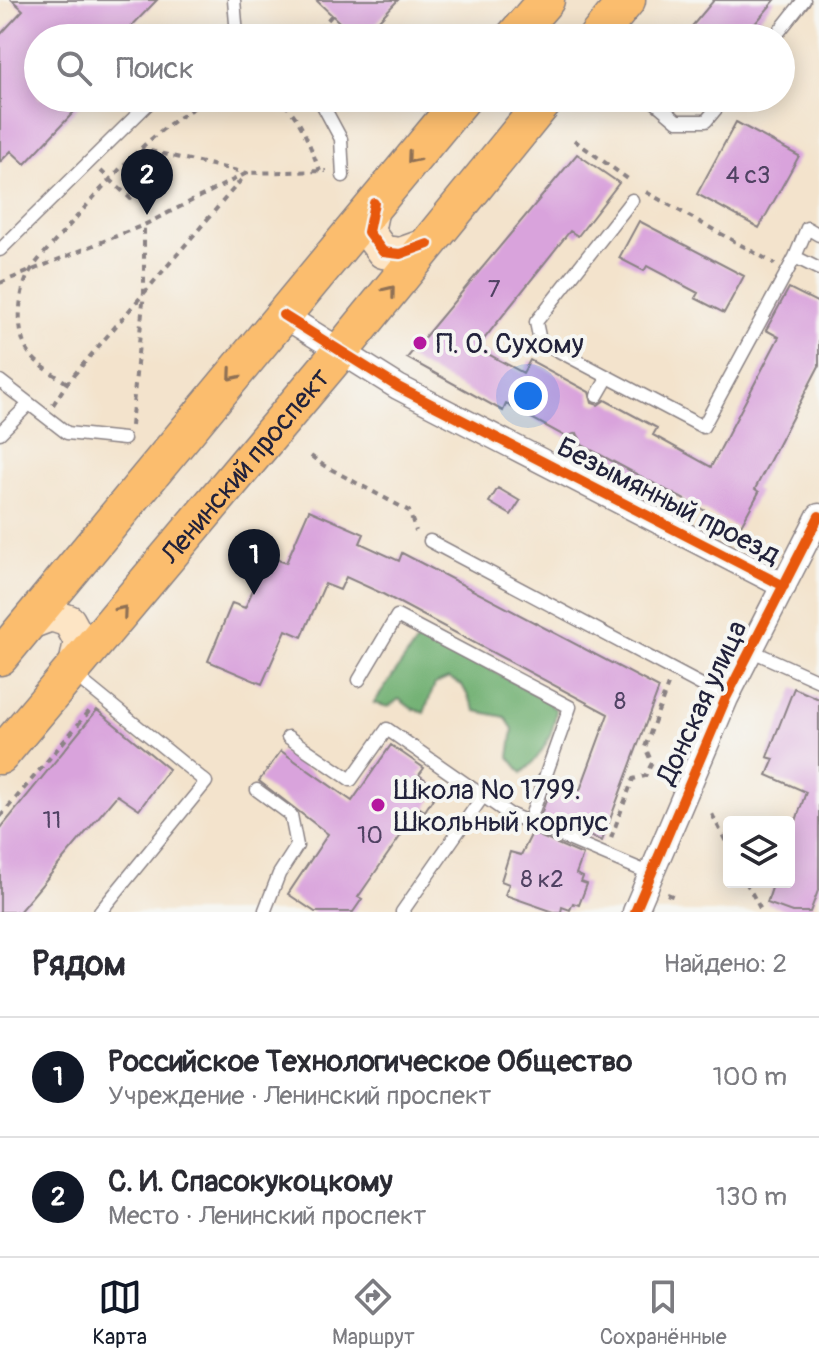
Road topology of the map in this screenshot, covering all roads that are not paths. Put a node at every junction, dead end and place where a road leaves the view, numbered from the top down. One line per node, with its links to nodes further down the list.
1 (234, 0): 5 (lane)
2 (546, 0): 6 (main road)
3 (627, 0): 7 (main road)
4 (804, 0): 8 (lane)
5 (238, 24)
6 (525, 24)
7 (607, 24)
8 (785, 24)
9 (140, 112): 20 (lane)
10 (327, 112): 15 (lane)
11 (451, 112): 17 (main road, one-way to 17)
12 (536, 112): 19 (main road, Ленинский проспект)
13 (666, 112): 14 (lane)
14 (713, 112)
15 (343, 174)
16 (632, 200): 25 (lane)
17 (374, 203): 19 (street); 23 (main road)
18 (819, 235): 21 (lane)
19 (428, 244): 24 (main road, Ленинский проспект, one-way to 19)
20 (0, 250)
21 (795, 257): 22 (lane); 25 (lane)
22 (819, 269)
23 (283, 315): 24 (street, Безымянный проезд); 36 (main road, one-way to 36)
24 (340, 352): 32 (street, Безымянный проезд); 39 (main road, Ленинский проспект, one-way to 24)
25 (608, 377): 27 (lane)
26 (0, 381): 28 (lane)
27 (597, 396)
28 (28, 405): 29 (lane); 30 (lane)
29 (0, 433)
30 (127, 434)
31 (574, 441): 32 (lane)
32 (559, 470): 35 (street, Безымянный проезд)
33 (819, 516): 35 (street, Донская улица)
34 (426, 538): 42 (lane)
35 (784, 586): 37 (street, Донская улица)
36 (27, 624): 38 (main road); 39 (street)
37 (750, 650): 41 (lane); 42 (street, Донская улица)
38 (0, 657)
39 (73, 668): 44 (main road, Ленинский проспект); 50 (lane)
40 (359, 680): 47 (lane)
41 (819, 681)
42 (726, 698): 48 (street, Донская улица)
43 (288, 737): 46 (lane)
44 (0, 756)
45 (257, 790): 49 (lane)
46 (483, 796): 47 (lane); 51 (lane)
47 (529, 822): 48 (lane)
48 (649, 873): 52 (street, Донская улица)
49 (267, 911)
50 (100, 912)
51 (402, 912)
52 (635, 912)

